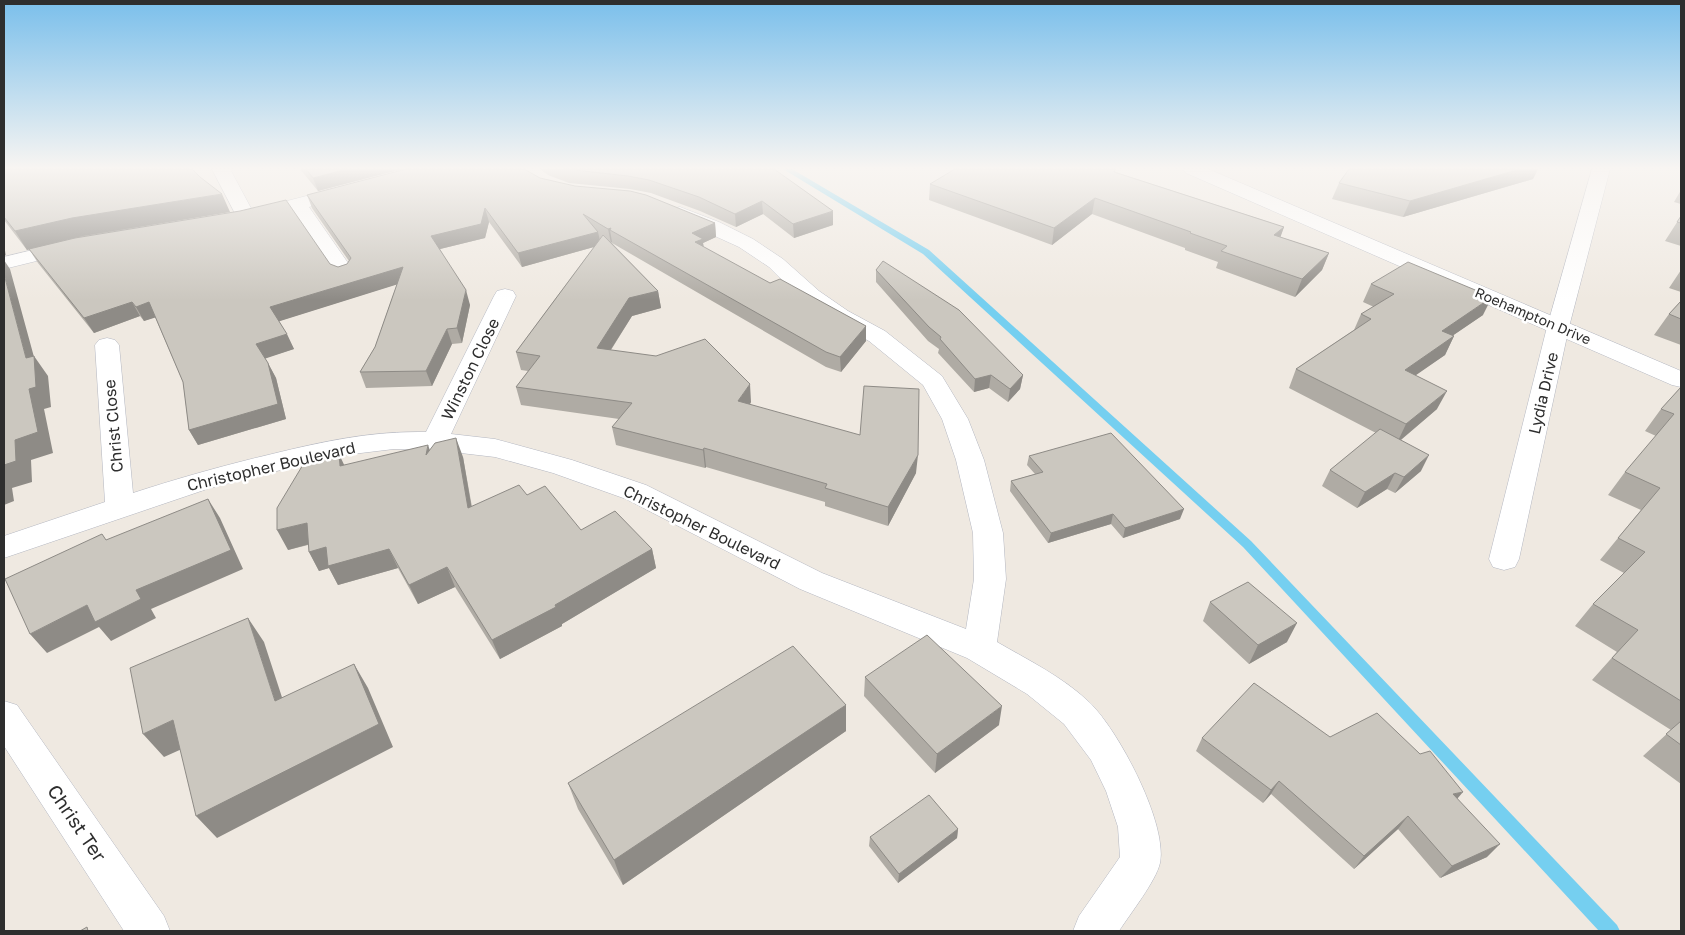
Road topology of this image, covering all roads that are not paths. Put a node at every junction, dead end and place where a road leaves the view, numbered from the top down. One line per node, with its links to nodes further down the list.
1 (244, 213): 7 (street)
2 (263, 213): 7 (street)
3 (304, 213): 11 (street)
4 (681, 213): 20 (street)
5 (1293, 213): 13 (street, Roehampton Drive)
6 (1589, 213): 13 (street, Lydia Drive)
7 (246, 217): 8 (street)
8 (227, 220)
9 (92, 243): 10 (street)
10 (4, 264)
11 (344, 273)
12 (505, 296): 16 (street, Winston Close)
13 (1558, 327): 15 (street, Roehampton Drive); 19 (street, Lydia Drive)
14 (107, 345): 17 (street, Christ Close)
15 (1681, 380)
16 (435, 441): 17 (street, Christopher Boulevard); 20 (street, Christopher Boulevard)
17 (120, 507): 18 (street, Christopher Boulevard)
18 (4, 547)
19 (1504, 559)
20 (979, 648): 23 (street, Christopher Boulevard)
21 (4, 716): 22 (street, Christ Ter)
22 (149, 931)
23 (1094, 931)

